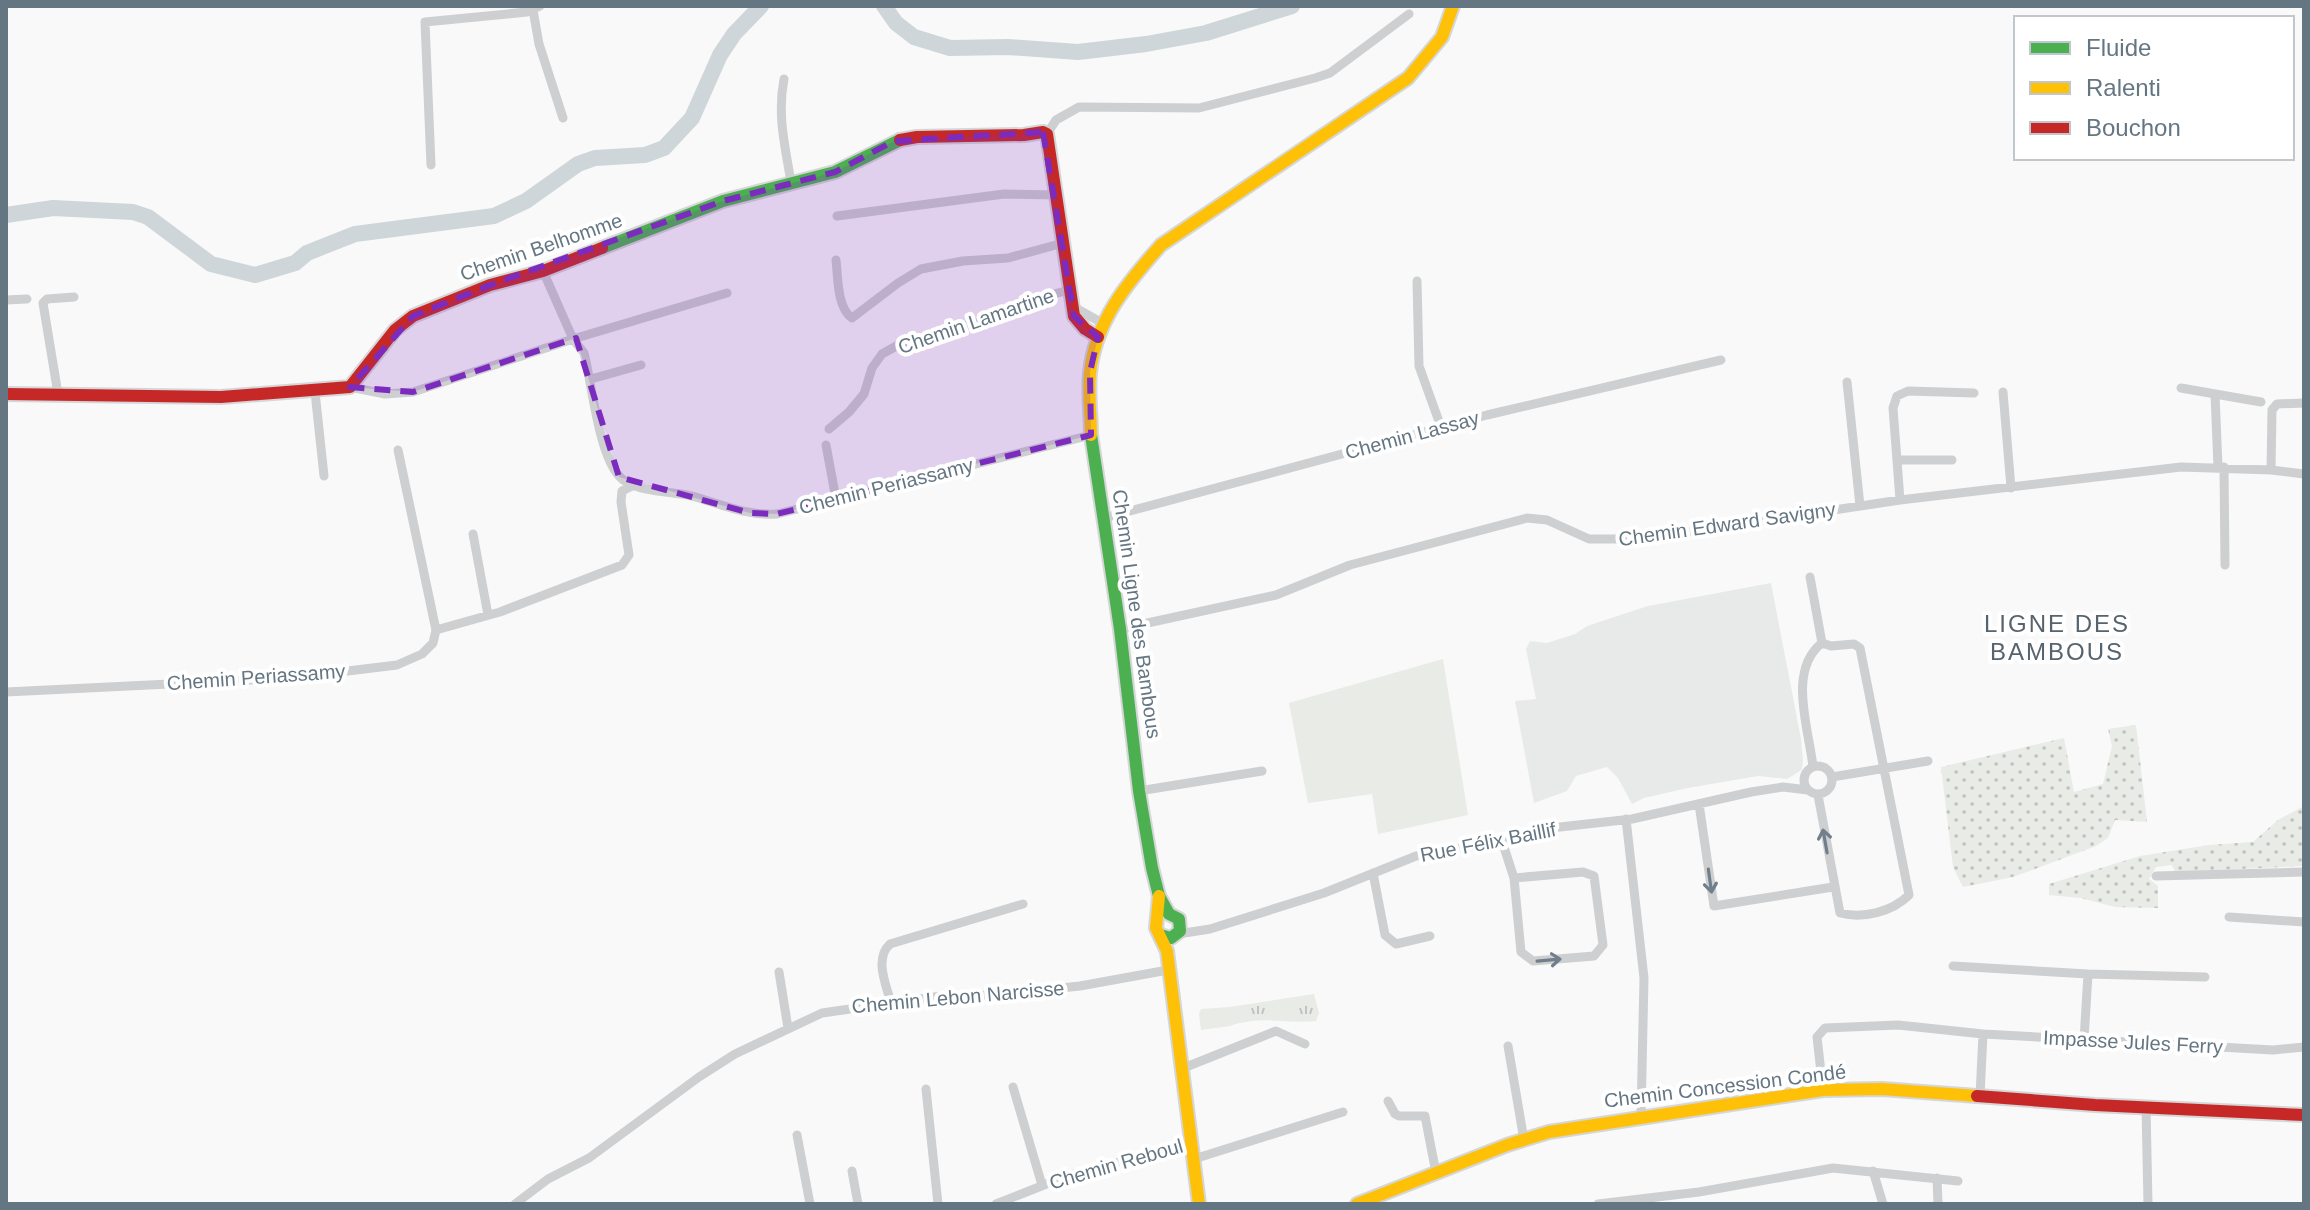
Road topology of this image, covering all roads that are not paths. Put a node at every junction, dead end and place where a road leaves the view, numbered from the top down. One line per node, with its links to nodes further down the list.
1 (1453, 6): 21 (street, Chemin Ligne des Bambous)
2 (536, 8): 5 (street); 7 (street)
3 (1409, 14): 6 (street)
4 (784, 79): 8 (street)
5 (563, 118)
6 (1048, 138): 8 (street, Chemin Belhomme); 9 (street)
7 (431, 165)
8 (791, 182): 13 (street, Chemin Belhomme)
9 (1057, 195): 10 (street); 11 (street)
10 (837, 216)
11 (1063, 243): 12 (street); 15 (street)
12 (836, 260)
13 (543, 271): 23 (street); 28 (street, Chemin Belhomme)
14 (1417, 281): 38 (street)
15 (1070, 290): 20 (street); 39 (street, Chemin Lamartine)
16 (727, 293): 23 (street)
17 (74, 297): 34 (street)
18 (27, 299): 19 (street)
19 (6, 300)
20 (1072, 306): 21 (street); 22 (street)
21 (1104, 324): 22 (street, Chemin Ligne des Bambous)
22 (1098, 337): 40 (street, Chemin Ligne des Bambous)
23 (573, 339): 26 (street); 28 (street)
24 (1721, 360): 38 (street, Chemin Lassay)
25 (641, 365): 26 (street)
26 (591, 379): 49 (street)
27 (1847, 382): 53 (street)
28 (350, 387): 30 (street)
29 (2181, 388): 35 (street)
30 (315, 392): 34 (street); 48 (street)
31 (2003, 392): 50 (street)
32 (1974, 393): 43 (street)
33 (6, 394): 34 (street)
34 (58, 394)
35 (2215, 394): 36 (street); 45 (street)
36 (2261, 402)
37 (2304, 403): 46 (street)
38 (1441, 427): 54 (street, Chemin Lassay)
39 (829, 429)
40 (1091, 435): 51 (street, Chemin Periassamy); 54 (street, Chemin Ligne des Bambous)
41 (826, 445): 51 (street)
42 (398, 450): 60 (street)
43 (1897, 460): 44 (street); 52 (street)
44 (1952, 460)
45 (2221, 467): 46 (street, Chemin Edward Savigny); 50 (street, Chemin Edward Savigny); 56 (street)
46 (2271, 470): 47 (street, Chemin Edward Savigny)
47 (2304, 474)
48 (324, 476)
49 (634, 485): 51 (street, Chemin Periassamy); 58 (street)
50 (2011, 488): 52 (street, Chemin Edward Savigny)
51 (836, 499)
52 (1900, 500): 53 (street, Chemin Edward Savigny)
53 (1860, 506): 59 (street, Chemin Edward Savigny)
54 (1104, 518): 59 (street, Chemin Ligne des Bambous)
55 (473, 534): 58 (street)
56 (2225, 565)
57 (1810, 577): 61 (street)
58 (488, 615): 60 (street)
59 (1120, 629): 70 (street, Chemin Ligne des Bambous)
60 (436, 630): 62 (street, Chemin Periassamy)
61 (1822, 643): 64 (street); 65 (street)
62 (6, 692)
63 (1928, 761): 65 (street)
64 (1813, 767): 67 (street); 68 (street)
65 (1883, 767): 68 (street); 79 (street)
66 (1262, 771): 70 (street)
67 (1804, 775): 69 (street, Rue Félix Baillif); 71 (street)
68 (1832, 777): 71 (street)
69 (1783, 787): 71 (street, Rue Félix Baillif); 72 (street, Rue Félix Baillif)
70 (1139, 791): 80 (street, Chemin Ligne des Bambous)
71 (1813, 792): 79 (street, one-way to 71)
72 (1699, 804): 73 (street, Rue Félix Baillif); 79 (street, one-way to 79)
73 (1626, 819): 74 (street, Rue Félix Baillif); 112 (street)
74 (1502, 841): 76 (street, Rue Félix Baillif); 78 (street)
75 (2304, 872): 77 (street)
76 (1373, 873): 86 (street, Rue Félix Baillif); 89 (street)
77 (2156, 876)
78 (1514, 878): 78 (street, one-way to 78)
79 (1833, 887)
80 (1159, 896): 82 (street, Chemin Ligne des Bambous); 84 (street, Chemin Ligne des Bambous)
81 (1023, 904): 96 (street)
82 (1174, 916): 84 (street); 86 (street); 88 (street)
83 (2229, 917): 85 (street)
84 (1157, 921): 87 (street)
85 (2304, 922)
86 (1202, 929): 88 (street, Rue Félix Baillif)
87 (1160, 935): 88 (street); 90 (street)
88 (1176, 936): 90 (street)
89 (1430, 936)
90 (1167, 951): 92 (street)
91 (1953, 966): 94 (street)
92 (1168, 970): 96 (street, Chemin Lebon Narcisse); 103 (street)
93 (779, 972): 97 (street)
94 (2088, 974): 95 (street); 99 (street)
95 (2205, 977)
96 (891, 1003): 97 (street, Chemin Lebon Narcisse)
97 (788, 1028): 124 (street, Chemin Lebon Narcisse)
98 (1983, 1034): 99 (street, Impasse Jules Ferry); 106 (street, Impasse Jules Ferry); 107 (street)
99 (2084, 1040): 102 (street, Impasse Jules Ferry)
100 (1305, 1044): 103 (street)
101 (1508, 1046): 114 (street)
102 (2304, 1047)
103 (1181, 1069): 115 (street)
104 (1013, 1087): 122 (street)
105 (926, 1089): 127 (street)
106 (1823, 1090): 107 (street, Chemin Concession Condé); 112 (street, Chemin Concession Condé)
107 (1980, 1096): 109 (street, Chemin Concession Condé)
108 (1388, 1101): 119 (street)
109 (2146, 1107): 111 (street, Chemin Concession Condé); 134 (street)
110 (1343, 1112): 116 (street)
111 (2304, 1115)
112 (1641, 1117): 114 (street, Chemin Concession Condé)
113 (797, 1135): 125 (street)
114 (1524, 1140): 119 (street, Chemin Concession Condé)
115 (1192, 1143): 116 (street); 122 (street, Chemin Reboul)
116 (1194, 1159): 129 (street)
117 (852, 1171): 126 (street)
118 (1873, 1171): 120 (street); 123 (street); 132 (street)
119 (1436, 1173): 130 (street, Chemin Concession Condé)
120 (1937, 1178): 121 (street); 133 (street)
121 (1958, 1181)
122 (1042, 1185): 128 (street, Chemin Reboul)
123 (1631, 1202): 131 (street)
124 (515, 1204)
125 (810, 1204)
126 (858, 1204)
127 (938, 1204)
128 (996, 1204)
129 (1199, 1204)
130 (1357, 1204)
131 (1598, 1204)
132 (1883, 1204)
133 (1938, 1204)
134 (2148, 1204)

